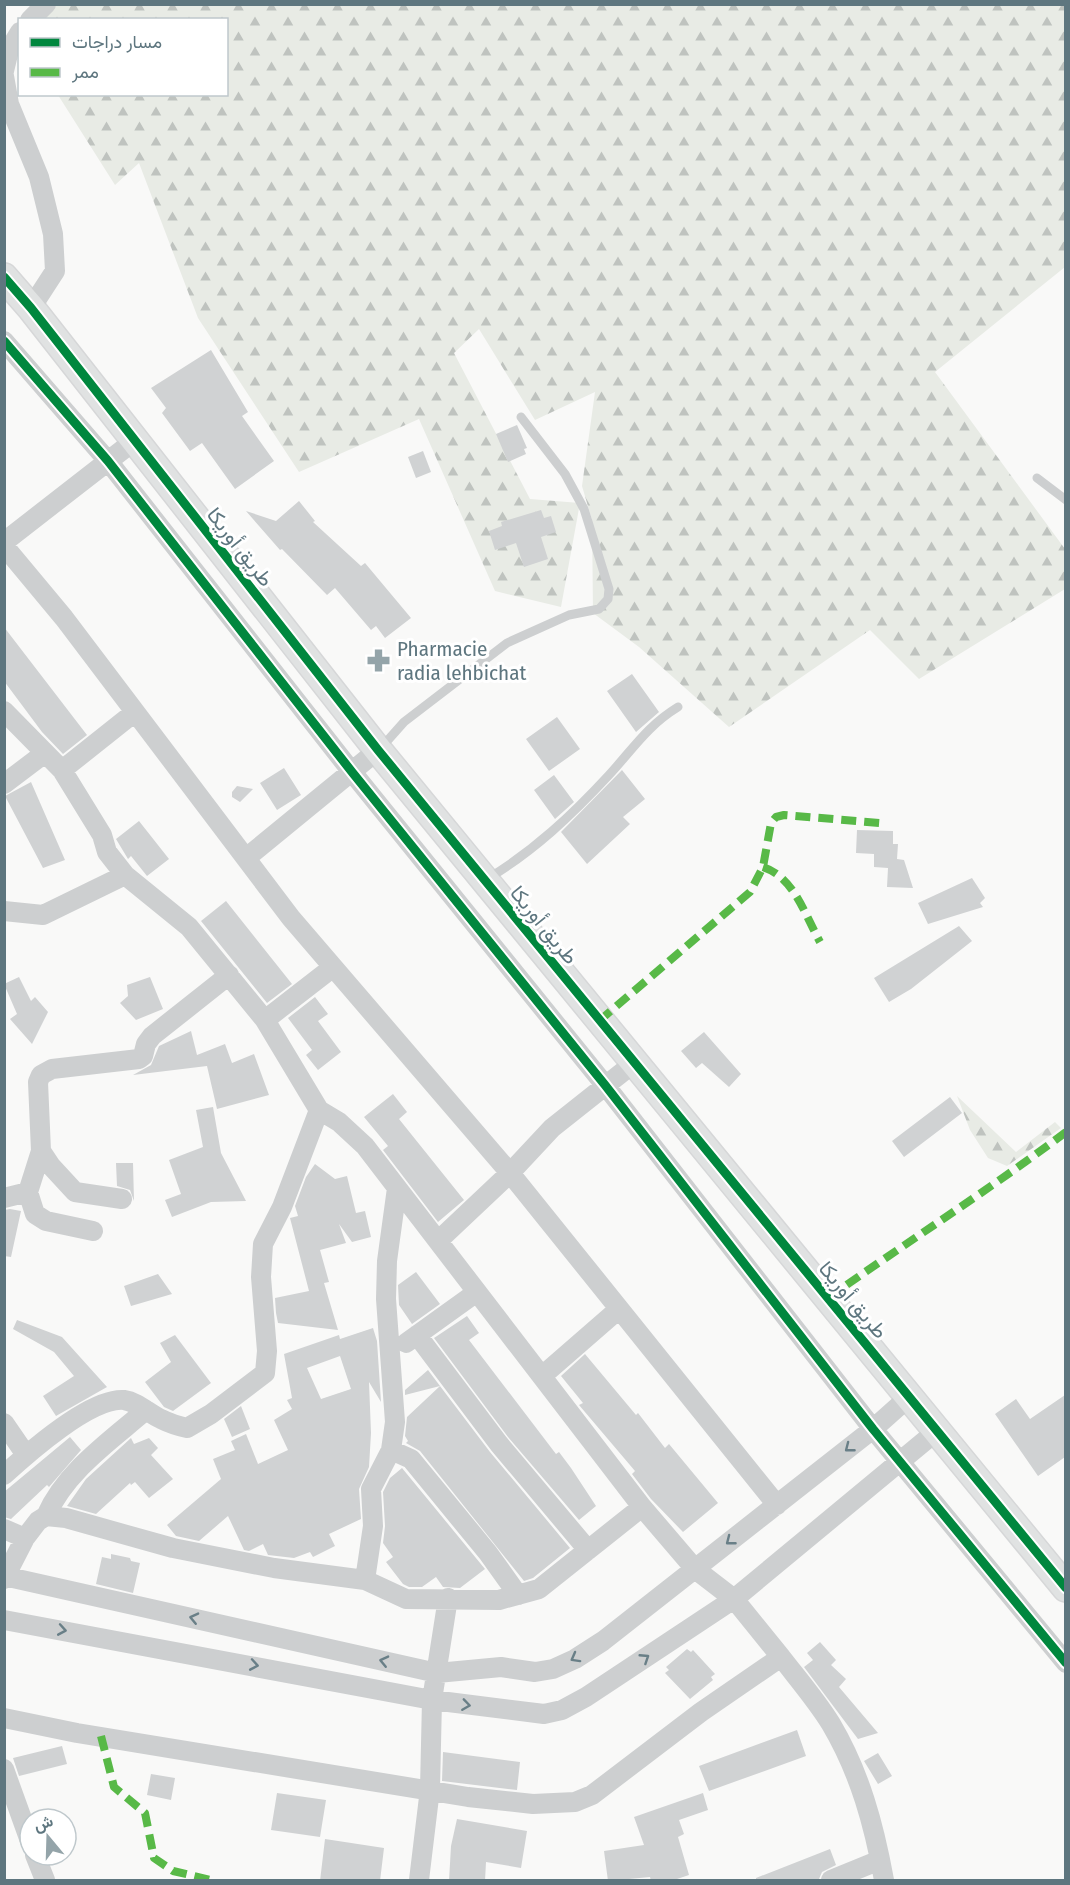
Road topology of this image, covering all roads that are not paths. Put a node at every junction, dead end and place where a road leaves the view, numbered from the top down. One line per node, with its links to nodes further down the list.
1 (46, 4): 2 (street)
2 (32, 18)
3 (18, 35): 4 (street)
4 (4, 71)
5 (4, 76): 7 (street)
6 (4, 277): 7 (street, طريق أوريكا)
7 (31, 308): 10 (street, طريق أوريكا)
8 (4, 341): 11 (street)
9 (521, 417): 18 (lane)
10 (134, 441): 11 (street); 18 (street, طريق أوريكا)
11 (108, 461): 14 (street); 21 (street)
12 (1037, 478): 13 (lane)
13 (1065, 500)
14 (4, 544): 17 (street)
15 (678, 707): 25 (lane)
16 (4, 711): 19 (street)
17 (135, 712): 20 (street); 23 (street)
18 (378, 750): 21 (street); 25 (street, طريق أوريكا)
19 (45, 753): 20 (street); 22 (street)
20 (62, 770): 24 (street)
21 (352, 772): 23 (street); 31 (street)
22 (4, 784)
23 (246, 858): 27 (street)
24 (124, 875): 26 (street); 28 (street)
25 (485, 881): 30 (street, طريق أوريكا)
26 (4, 911)
27 (332, 968): 29 (street); 34 (street)
28 (229, 975): 29 (street); 33 (street)
29 (265, 1020): 32 (street)
30 (634, 1063): 31 (street); 46 (street, طريق أوريكا)
31 (605, 1085): 34 (street); 49 (street)
32 (319, 1110): 35 (street); 47 (street)
33 (40, 1151): 36 (street); 38 (street)
34 (510, 1173): 40 (street); 42 (street)
35 (397, 1188): 40 (street); 44 (street)
36 (28, 1192): 37 (street); 39 (street)
37 (4, 1198)
38 (122, 1199)
39 (93, 1230)
40 (439, 1239): 41 (street)
41 (477, 1292): 43 (street); 45 (street)
42 (619, 1309): 45 (street); 55 (street)
43 (417, 1335): 44 (street); 60 (street)
44 (392, 1353): 51 (street)
45 (542, 1376): 56 (street)
46 (910, 1396): 49 (street); 50 (street, طريق أوريكا)
47 (146, 1410): 52 (street); 57 (street)
48 (4, 1423): 52 (street)
49 (873, 1429): 53 (street); 55 (street, one-way to 55)
50 (938, 1430): 53 (street); 64 (street, طريق أوريكا)
51 (391, 1450): 63 (street); 65 (street)
52 (26, 1455): 54 (street)
53 (901, 1463): 67 (street); 70 (street)
54 (4, 1475)
55 (777, 1505): 61 (street, one-way to 61)
56 (642, 1507): 60 (street); 61 (street)
57 (46, 1516): 59 (street); 63 (street)
58 (4, 1529): 59 (street)
59 (25, 1538): 62 (street)
60 (588, 1550): 65 (street)
61 (694, 1569): 67 (street); 71 (street, one-way to 71)
62 (5, 1577): 71 (street, one-way to 62)
63 (365, 1580): 66 (street)
64 (1065, 1588)
65 (518, 1595): 66 (street)
66 (448, 1598): 71 (street)
67 (734, 1599): 69 (street); 72 (street, one-way to 67)
68 (4, 1620): 72 (street, one-way to 72)
69 (781, 1657): 75 (street); 77 (street)
70 (1065, 1663)
71 (437, 1673): 72 (street)
72 (432, 1700): 75 (street)
73 (4, 1718): 75 (street)
74 (4, 1769): 76 (street)
75 (430, 1789): 78 (street)
76 (18, 1807)
77 (880, 1860): 79 (street); 80 (street)
78 (419, 1881)
79 (831, 1881)
80 (884, 1881)

